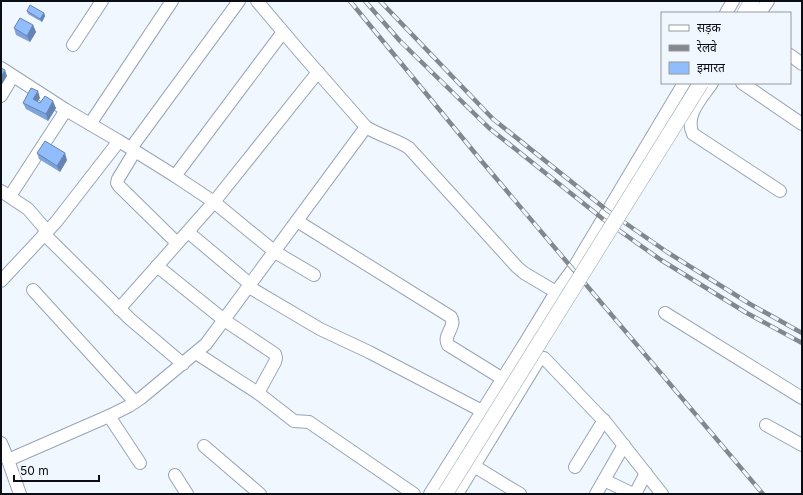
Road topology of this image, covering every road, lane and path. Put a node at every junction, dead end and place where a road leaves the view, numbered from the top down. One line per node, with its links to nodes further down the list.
1 (102, 1): 12 (street)
2 (172, 1): 24 (street)
3 (239, 1): 28 (street)
4 (257, 1): 11 (street)
5 (733, 1): 8 (street)
6 (752, 1): 9 (main road)
7 (768, 1): 10 (street)
8 (727, 12)
9 (746, 12)
10 (761, 12)
11 (283, 32): 16 (street); 29 (street)
12 (73, 45)
13 (791, 56): 14 (street)
14 (802, 64)
15 (1, 68): 17 (street)
16 (318, 72): 26 (street); 32 (street)
17 (13, 76): 22 (street); 23 (street)
18 (683, 84): 43 (street)
19 (700, 84): 73 (main road, bridge)
20 (711, 84): 30 (street)
21 (743, 84): 25 (street)
22 (1, 96)
23 (66, 110): 24 (street); 31 (street)
24 (90, 124): 27 (street)
25 (802, 124)
26 (366, 127): 33 (street); 43 (street)
27 (118, 141): 28 (street); 34 (street)
28 (133, 150): 29 (street); 36 (street)
29 (175, 176): 32 (street)
30 (780, 191)
31 (5, 194): 34 (street)
32 (214, 202): 35 (street); 37 (street)
33 (297, 221): 37 (street); 49 (street)
34 (46, 232): 40 (street); 44 (street)
35 (188, 232): 36 (street); 41 (street)
36 (177, 244): 38 (street)
37 (275, 252): 39 (street); 41 (street)
38 (157, 266): 44 (street); 46 (street)
39 (314, 275)
40 (1, 281)
41 (250, 286): 46 (street); 53 (street)
42 (32, 290): 52 (street)
43 (556, 292): 49 (street)
44 (119, 309): 48 (street)
45 (666, 313): 51 (street)
46 (224, 320): 47 (street); 50 (street)
47 (196, 353): 48 (street); 50 (street)
48 (183, 364): 52 (street)
49 (503, 379): 53 (street)
50 (258, 393): 71 (street)
51 (802, 398)
52 (135, 402): 54 (street)
53 (482, 411): 72 (street)
54 (109, 416): 61 (street); 62 (street)
55 (604, 420): 58 (street); 63 (street); 64 (street)
56 (766, 425): 59 (street)
57 (1, 443): 61 (street)
58 (624, 445): 65 (street); 67 (street)
59 (802, 445)
60 (204, 446): 70 (street)
61 (8, 460): 68 (street)
62 (140, 463)
63 (474, 466): 74 (street); 75 (street)
64 (575, 467)
65 (646, 473): 77 (street); 78 (street)
66 (175, 475): 69 (street)
67 (604, 480): 76 (street); 77 (street)
68 (20, 494)
69 (187, 494)
70 (260, 494)
71 (414, 494)
72 (430, 494)
73 (445, 494)
74 (457, 494)
75 (520, 494)
76 (596, 494)
77 (634, 494)
78 (662, 494)

